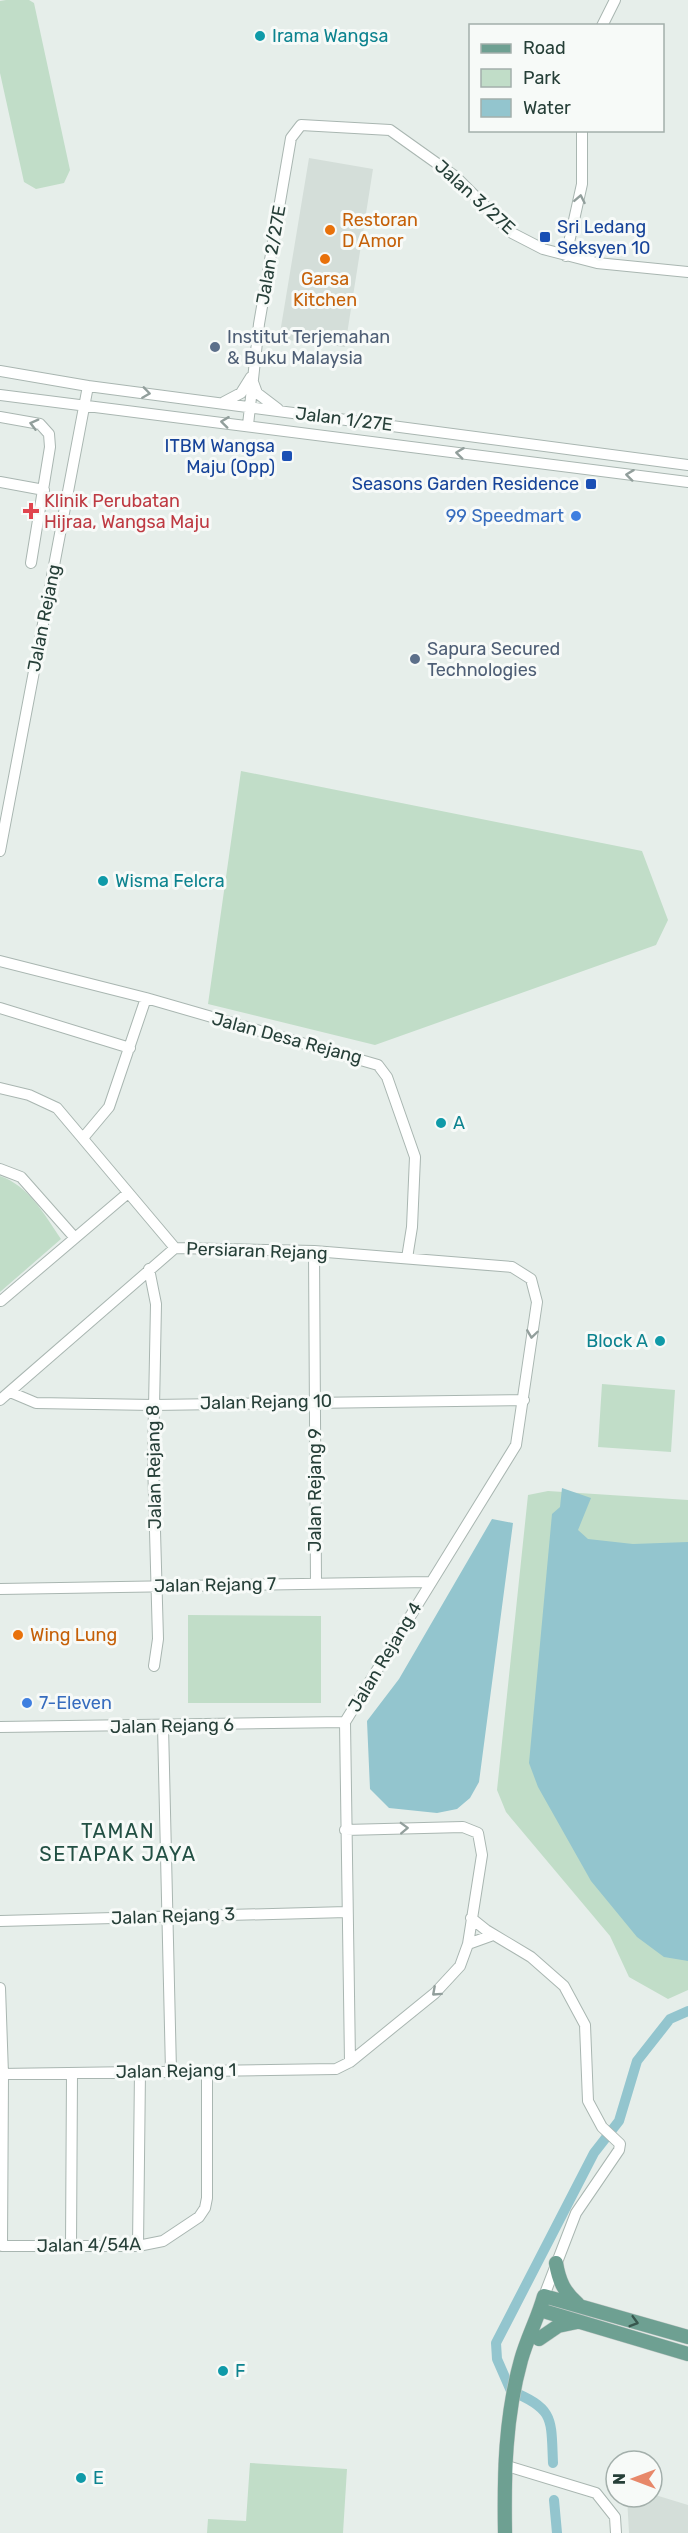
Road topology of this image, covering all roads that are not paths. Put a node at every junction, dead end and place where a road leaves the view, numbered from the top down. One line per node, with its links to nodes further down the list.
1 (615, 0): 2 (street)
2 (603, 24)
3 (301, 125): 5 (street, Jalan 3/27E); 8 (street, Jalan 2/27E)
4 (582, 132): 5 (street, one-way to 4)
5 (566, 256): 6 (street, Jalan 3/27E)
6 (688, 272)
7 (0, 371): 9 (street, Jalan 1/27E)
8 (252, 376): 11 (street); 13 (street, Jalan 2/27E); 14 (street)
9 (88, 386): 11 (street, Jalan 1/27E, one-way to 11); 12 (street, Jalan Rejang)
10 (0, 395): 12 (street, Jalan 1/27E)
11 (221, 403): 13 (street, Jalan 1/27E)
12 (84, 404): 16 (street, Jalan 1/27E, one-way to 12); 22 (street, Jalan Rejang)
13 (249, 407): 14 (street, Jalan 1/27E); 16 (street, Jalan 2/27E)
14 (280, 411): 17 (street, Jalan 1/27E)
15 (0, 417): 20 (street, one-way to 15)
16 (248, 425): 19 (street, Jalan 1/27E, one-way to 16)
17 (688, 465)
18 (0, 482): 20 (street)
19 (688, 482)
20 (44, 490): 21 (street)
21 (31, 563)
22 (6, 788): 23 (street, Jalan Rejang)
23 (0, 851)
24 (0, 961): 25 (street, Jalan Desa Rejang)
25 (146, 998): 27 (street); 35 (street, Jalan Desa Rejang)
26 (0, 1008): 27 (street)
27 (130, 1048): 29 (street)
28 (0, 1088): 29 (street)
29 (84, 1138): 31 (street)
30 (0, 1169): 32 (street)
31 (128, 1193): 32 (street); 33 (street)
32 (75, 1238): 38 (street)
33 (175, 1248): 34 (street, Persiaran Rejang); 36 (street, Persiaran Rejang)
34 (314, 1251): 35 (street, Persiaran Rejang); 43 (street, Jalan Rejang 9)
35 (406, 1258): 37 (street, Persiaran Rejang)
36 (149, 1269): 39 (street, Persiaran Rejang); 44 (street, Jalan Rejang 8)
37 (531, 1280): 40 (street, Jalan Rejang 4, one-way to 40)
38 (1, 1300)
39 (10, 1392): 42 (street, Persiaran Rejang); 44 (street, Jalan Rejang 10)
40 (524, 1395): 41 (street); 45 (street, Jalan Rejang 4)
41 (505, 1399): 43 (street, Jalan Rejang 10); 45 (street)
42 (0, 1400)
43 (315, 1401): 44 (street, Jalan Rejang 10); 47 (street, Jalan Rejang 9)
44 (153, 1405): 48 (street, Jalan Rejang 8)
45 (521, 1418): 46 (street, Jalan Rejang 4)
46 (430, 1582): 47 (street, Jalan Rejang 7); 51 (street, Jalan Rejang 4)
47 (316, 1584): 48 (street, Jalan Rejang 7)
48 (157, 1586): 49 (street, Jalan Rejang 7); 50 (street, Jalan Rejang 8)
49 (0, 1589)
50 (153, 1666)
51 (345, 1722): 52 (street, Jalan Rejang 6); 54 (street, Jalan Rejang 4)
52 (163, 1726): 53 (street, Jalan Rejang 6); 56 (street)
53 (0, 1727)
54 (345, 1830): 55 (street, Jalan Rejang 4); 57 (street, one-way to 57)
55 (347, 1911): 56 (street, Jalan Rejang 3); 62 (street, Jalan Rejang 4)
56 (167, 1917): 58 (street, Jalan Rejang 3); 63 (street)
57 (471, 1918): 59 (street); 60 (street)
58 (0, 1921)
59 (494, 1935): 60 (street); 70 (street)
60 (468, 1944): 62 (street, one-way to 62)
61 (0, 1988): 67 (street)
62 (350, 2062): 64 (street, Jalan Rejang 1)
63 (171, 2071): 64 (street, Jalan Rejang 1); 65 (street, Jalan Rejang 1)
64 (207, 2071): 69 (street, Jalan 4/54A)
65 (140, 2072): 66 (street, Jalan Rejang 1); 69 (street)
66 (72, 2073): 67 (street, Jalan Rejang 1); 68 (street)
67 (2, 2074): 68 (street, Jalan 4/54A)
68 (71, 2246): 69 (street, Jalan 4/54A)
69 (138, 2246)
70 (556, 2263): 71 (street); 72 (main road)
71 (548, 2294): 72 (main road); 73 (main road)
72 (581, 2306): 75 (main road, one-way to 75)
73 (544, 2311): 74 (main road); 76 (main road); 78 (main road)
74 (579, 2321): 76 (main road); 77 (main road)
75 (688, 2337)
76 (539, 2339): 78 (main road)
77 (688, 2354)
78 (519, 2388): 79 (main road)
79 (508, 2466): 80 (main road); 81 (main road); 82 (street)
80 (505, 2533)
81 (512, 2533)
82 (616, 2533)

